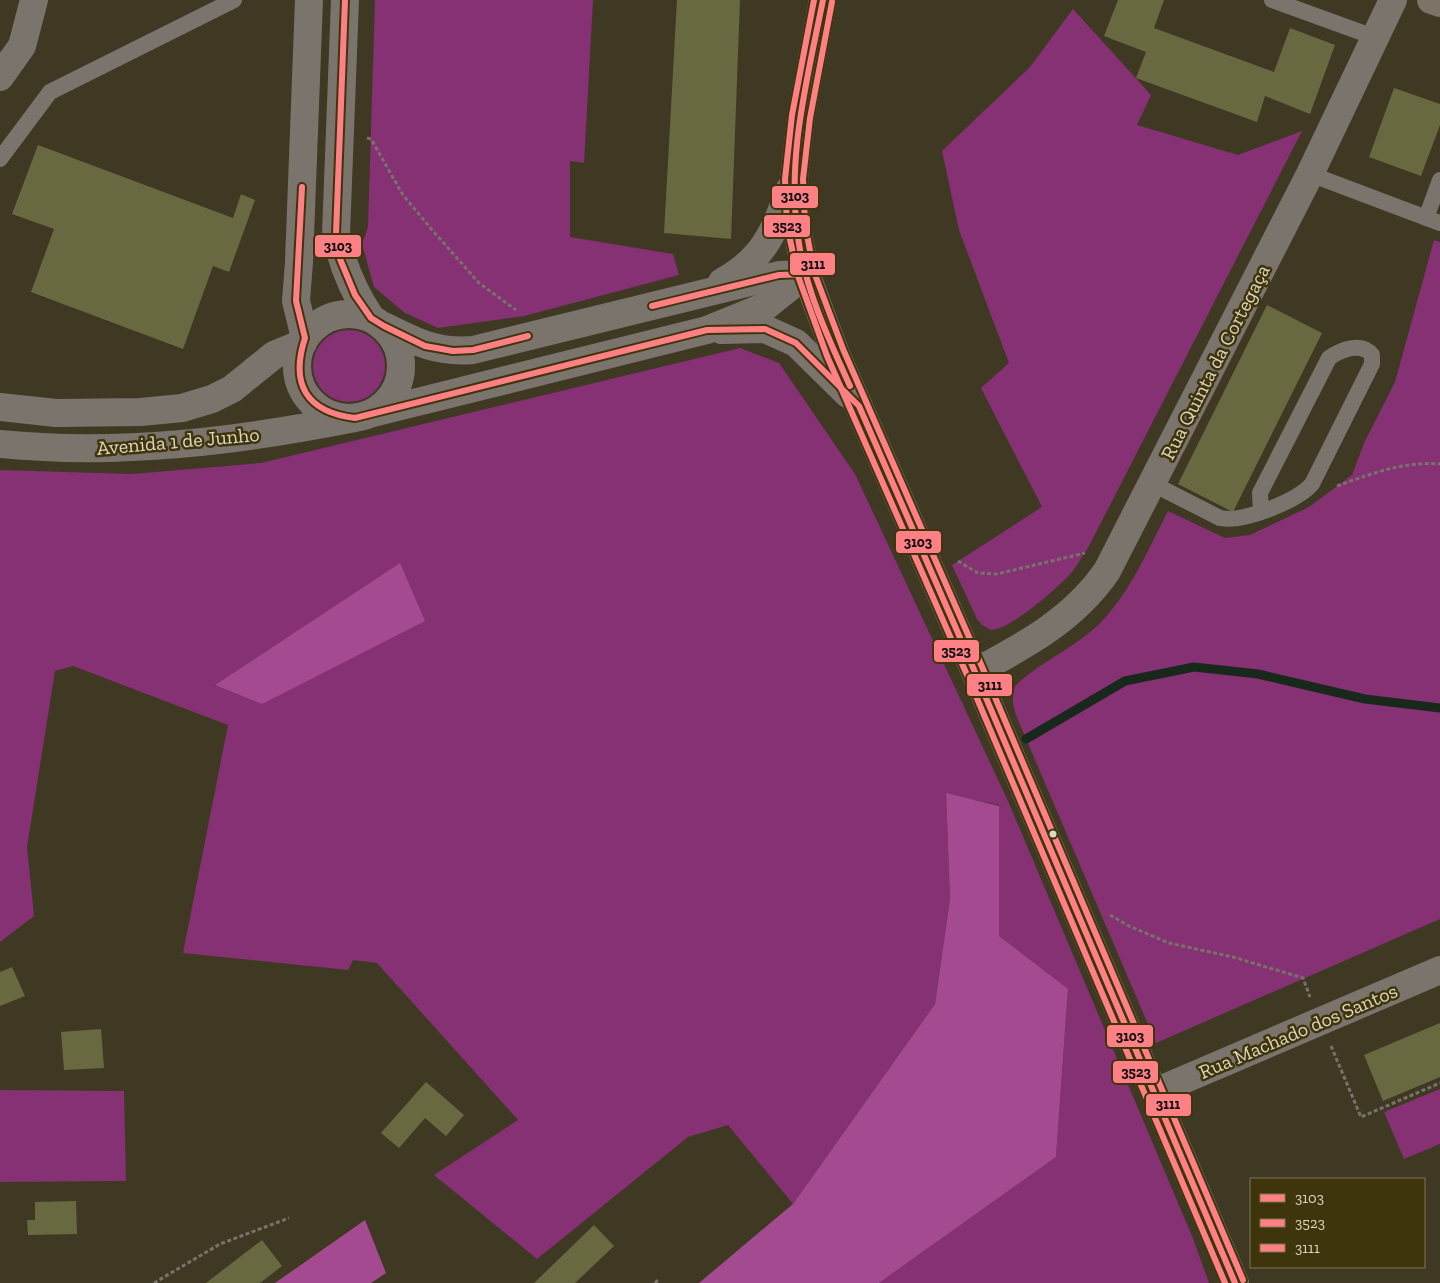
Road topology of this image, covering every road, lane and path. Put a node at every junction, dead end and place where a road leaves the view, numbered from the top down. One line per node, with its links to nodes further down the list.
1 (34, 0): 11 (street)
2 (234, 0): 13 (lane)
3 (309, 0): 23 (street)
4 (345, 0): 12 (street)
5 (823, 0): 15 (street)
6 (1272, 0): 10 (lane)
7 (1393, 0): 10 (street, Rua Quinta da Cortegaça)
8 (1432, 0): 9 (main road)
9 (1440, 3)
10 (1374, 37): 14 (street, Rua Quinta da Cortegaça)
11 (0, 77)
12 (341, 136): 20 (street); 22 (path)
13 (0, 159)
14 (1310, 174): 17 (lane); 29 (street, Rua Quinta da Cortegaça)
15 (794, 178): 18 (street); 19 (street)
16 (1440, 180): 17 (lane)
17 (1433, 221)
18 (806, 274): 19 (street); 21 (street, Avenida 1 de Junho); 24 (street)
19 (699, 295): 22 (street)
20 (377, 322): 22 (street); 23 (street); 26 (street)
21 (707, 330): 24 (street, Avenida 1 de Junho); 26 (street, Avenida 1 de Junho)
22 (531, 336)
23 (304, 340): 25 (street, Avenida 1 de Junho); 26 (street)
24 (859, 406): 33 (street)
25 (0, 407)
26 (362, 416): 27 (street, Avenida 1 de Junho)
27 (0, 444)
28 (1440, 464): 30 (path)
29 (1153, 484): 31 (lane); 32 (street, Rua Quinta da Cortegaça)
30 (1306, 491): 31 (lane); 31 (lane)
31 (1261, 511)
32 (1122, 544): 33 (path); 34 (street, Rua Quinta da Cortegaça)
33 (932, 572): 34 (street)
34 (976, 672): 35 (street)
35 (1078, 912): 37 (path); 39 (street)
36 (1440, 970): 37 (street, Rua Machado dos Santos)
37 (1320, 1022): 38 (path); 39 (street, Rua Machado dos Santos)
38 (1440, 1083)
39 (1155, 1092): 42 (street)
40 (289, 1218): 41 (path)
41 (154, 1283)
42 (1235, 1283)

